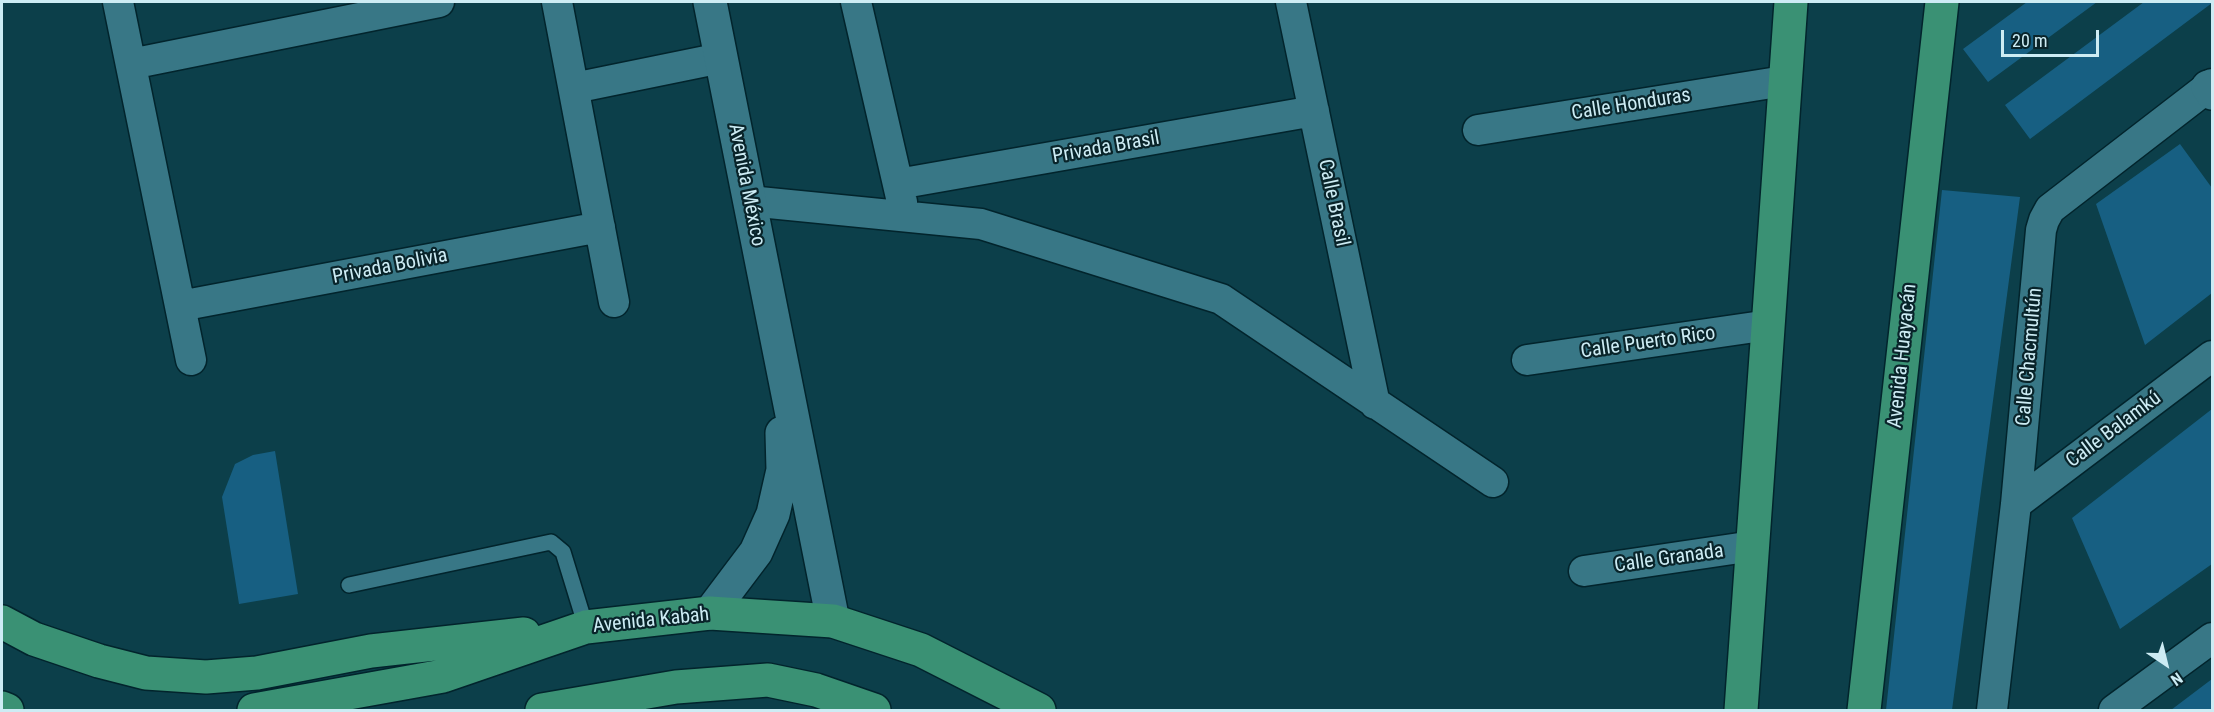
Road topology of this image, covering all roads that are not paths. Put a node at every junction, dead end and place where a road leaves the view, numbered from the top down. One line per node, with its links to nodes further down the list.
1 (118, 2): 10 (street)
2 (439, 2): 10 (street)
3 (557, 2): 12 (street)
4 (710, 2): 9 (street, Avenida México)
5 (856, 2): 16 (street)
6 (1291, 2): 14 (street, Calle Brasil)
7 (1791, 2): 11 (main road)
8 (1942, 2): 45 (main road, Avenida Huayacán)
9 (721, 58): 12 (street); 17 (street, Avenida México)
10 (131, 64): 21 (street)
11 (1784, 81): 15 (street, Calle Honduras); 22 (main road)
12 (574, 88): 19 (street)
13 (2211, 88): 29 (street, Calle Chacmultún)
14 (1314, 111): 16 (street, Privada Brasil); 27 (street, Calle Brasil)
15 (1478, 130)
16 (898, 184): 18 (street)
17 (749, 201): 18 (street); 26 (street, Avenida México)
18 (906, 217): 27 (street)
19 (600, 227): 20 (street); 21 (street, Privada Bolivia)
20 (614, 302)
21 (180, 306): 24 (street)
22 (1769, 325): 25 (street, Calle Puerto Rico); 30 (main road)
23 (2212, 356): 29 (street, Calle Balamkú)
24 (191, 360)
25 (1527, 360)
26 (782, 369): 33 (street, Avenida México); 34 (street, Avenida México)
27 (1375, 404): 28 (street)
28 (1493, 482)
29 (2016, 504): 46 (street, Calle Chacmultún)
30 (1753, 546): 31 (street, Calle Granada); 44 (main road)
31 (1584, 571)
32 (349, 585): 36 (lane)
33 (710, 613): 34 (main road, Avenida Kabah); 36 (main road, Avenida Kabah)
34 (833, 621): 43 (main road, Avenida Kabah)
35 (2, 622): 36 (main road)
36 (586, 627): 41 (main road, Avenida Kabah)
37 (2212, 638): 47 (street)
38 (2, 708): 40 (main road)
39 (868, 708): 42 (main road)
40 (7, 711)
41 (254, 711)
42 (543, 711)
43 (1039, 711)
44 (1741, 711)
45 (1864, 711)
46 (1992, 711)
47 (2114, 711)

